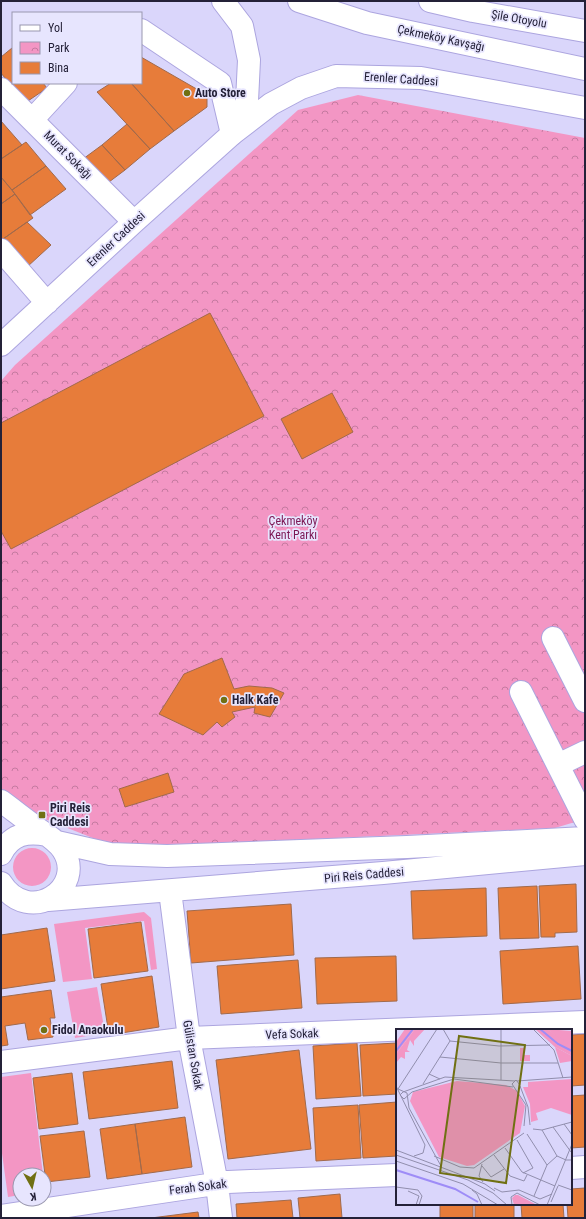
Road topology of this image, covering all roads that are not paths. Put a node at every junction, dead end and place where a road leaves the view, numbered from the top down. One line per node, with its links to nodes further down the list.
1 (223, 1): 11 (main road)
2 (299, 1): 6 (main road, Çekmeköy Kavşağı)
3 (430, 1): 5 (main road, Şile Otoyolu)
4 (142, 31): 11 (main road)
5 (585, 31)
6 (585, 68)
7 (65, 84): 10 (main road)
8 (1, 89): 10 (main road, Murat Sokağı)
9 (585, 108): 11 (main road, Erenler Caddesi)
10 (32, 120): 12 (main road, Murat Sokağı)
11 (232, 134): 12 (main road, Erenler Caddesi)
12 (134, 222): 14 (main road, Erenler Caddesi)
13 (1, 250): 14 (main road)
14 (47, 303): 15 (main road, Erenler Caddesi)
15 (1, 345)
16 (553, 638): 18 (main road)
17 (521, 692): 20 (main road)
18 (585, 701)
19 (585, 752): 20 (main road)
20 (558, 765): 22 (main road)
21 (1, 801): 23 (main road)
22 (585, 819)
23 (52, 838): 24 (main road); 25 (main road); 29 (main road)
24 (585, 838)
25 (1, 854)
26 (585, 854): 28 (main road, Piri Reis Caddesi)
27 (1, 883): 30 (main road)
28 (170, 891): 29 (main road, Piri Reis Caddesi); 35 (main road, Gülistan Sokak)
29 (48, 900): 30 (main road, Piri Reis Caddesi)
30 (25, 902): 31 (main road)
31 (1, 908)
32 (585, 1022): 33 (main road, Vefa Sokak)
33 (412, 1029)
34 (396, 1030): 35 (main road, Vefa Sokak)
35 (189, 1038): 36 (main road, Vefa Sokak); 40 (main road, Gülistan Sokak)
36 (1, 1062)
37 (585, 1167): 38 (main road)
38 (572, 1168)
39 (396, 1175): 40 (main road, Ferah Sokak)
40 (217, 1184): 41 (main road, Ferah Sokak); 42 (main road, Gülistan Sokak)
41 (1, 1216)
42 (221, 1218)

